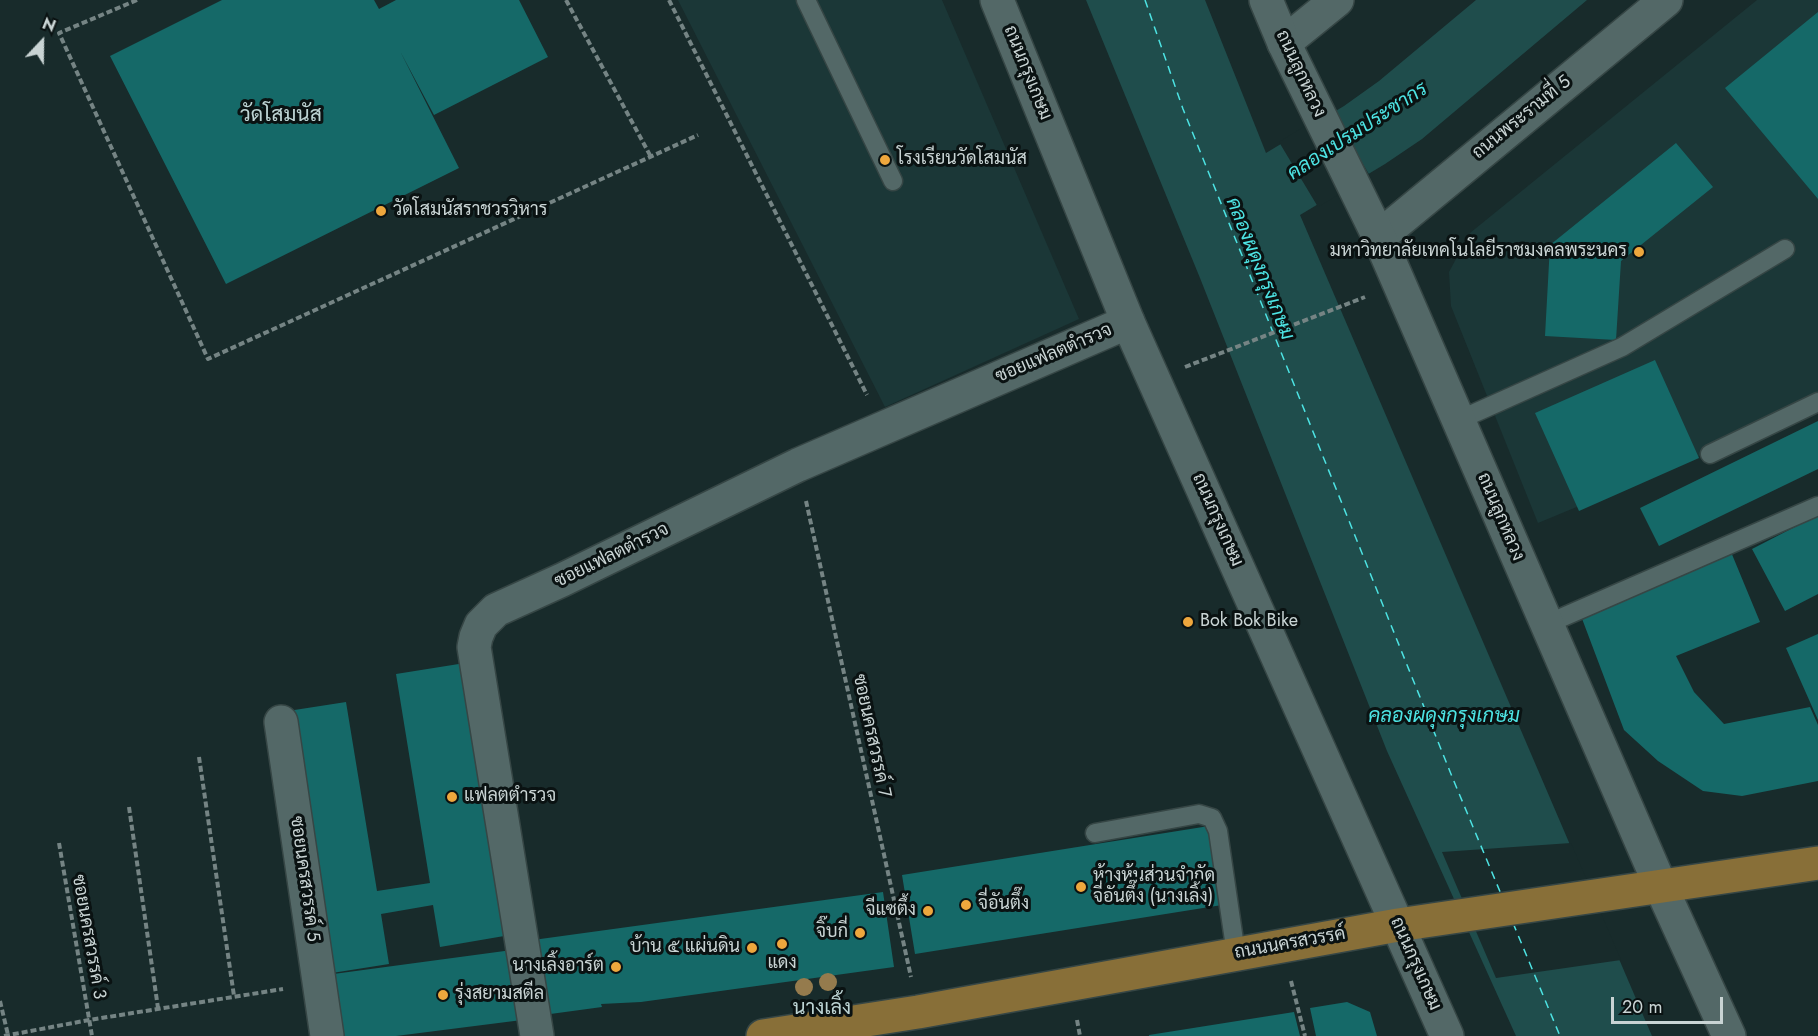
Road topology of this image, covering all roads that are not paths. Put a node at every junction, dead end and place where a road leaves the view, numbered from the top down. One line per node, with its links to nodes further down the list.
1 (806, 0): 7 (lane)
2 (997, 0): 10 (street, ถนนกรุงเกษม)
3 (1266, 0): 6 (street, ถนนลูกหลวง)
4 (1337, 0): 6 (street)
5 (1666, 0): 8 (street, ถนนพระรามที่ 5)
6 (1284, 43): 8 (street, ถนนลูกหลวง)
7 (893, 181)
8 (1372, 223): 12 (street, ถนนลูกหลวง)
9 (1785, 249): 12 (lane)
10 (1128, 322): 20 (street, ถนนกรุงเกษม); 23 (street, ซอยแฟลตตำรวจ)
11 (1818, 402): 13 (lane)
12 (1459, 420): 15 (street, ถนนลูกหลวง)
13 (1710, 454)
14 (1818, 506): 15 (lane)
15 (1547, 624): 19 (street, ถนนลูกหลวง)
16 (281, 722): 22 (street, ซอยนครสวรรค์ 5)
17 (1095, 833): 21 (lane)
18 (1818, 863): 19 (main road, ถนนนครสวรรค์)
19 (1661, 887): 20 (main road, ถนนนครสวรรค์); 26 (street, ถนนลูกหลวง)
20 (1398, 925): 21 (main road, ถนนนครสวรรค์); 25 (street, ถนนกรุงเกษม)
21 (1236, 954): 24 (main road, ถนนนครสวรรค์)
22 (327, 1036)
23 (537, 1036)
24 (763, 1036)
25 (1447, 1036)
26 (1729, 1036)

